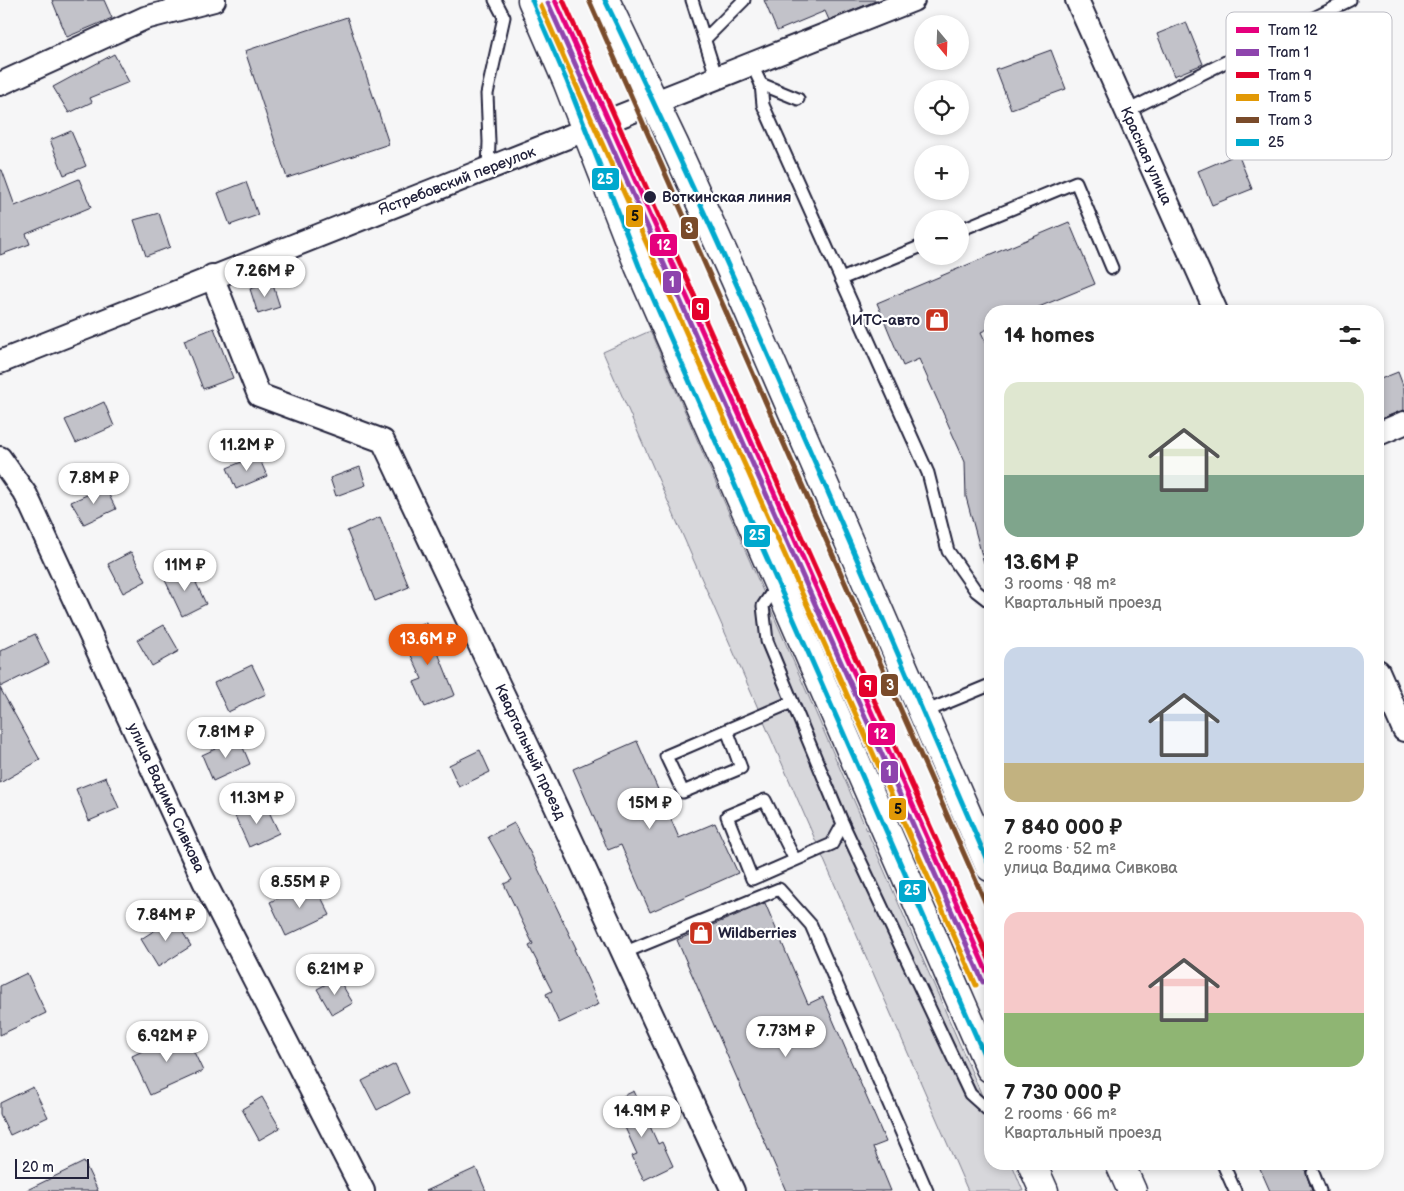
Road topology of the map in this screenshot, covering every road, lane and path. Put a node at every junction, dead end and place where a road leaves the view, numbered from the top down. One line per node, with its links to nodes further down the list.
1 (214, 0): 10 (street)
2 (495, 0): 21 (lane)
3 (532, 0): 20 (main road)
4 (605, 0): 18 (main road)
5 (692, 0): 12 (lane)
6 (744, 0): 12 (lane)
7 (913, 0): 14 (street, Ястребовский переулок)
8 (1077, 0): 19 (street, Красная улица)
9 (1350, 0): 11 (lane)
10 (143, 9): 16 (street)
11 (1326, 12)
12 (704, 39): 15 (lane)
13 (1226, 62): 19 (lane)
14 (757, 75): 15 (street, Ястребовский переулок); 17 (lane); 26 (lane)
15 (717, 79): 18 (street, Ястребовский переулок)
16 (0, 84)
17 (798, 100)
18 (654, 104): 20 (street, Ястребовский переулок); 37 (main road)
19 (1127, 111): 27 (street, Красная улица)
20 (586, 131): 21 (street, Ястребовский переулок); 32 (main road)
21 (488, 170): 25 (street, Ястребовский переулок)
22 (969, 226): 24 (lane)
23 (914, 249): 26 (lane)
24 (1112, 268)
25 (212, 276): 28 (street, Ястребовский переулок); 43 (street, Квартальный проезд)
26 (841, 279): 33 (lane)
27 (1213, 305)
28 (0, 362)
29 (1404, 423): 30 (street)
30 (1384, 431)
31 (0, 458): 50 (street, улица Вадима Сивкова)
32 (778, 584): 36 (lane); 44 (main road)
33 (984, 597)
34 (1384, 685): 39 (street)
35 (984, 687): 37 (lane)
36 (792, 702): 38 (lane); 40 (lane)
37 (922, 713): 41 (main road)
38 (727, 730): 38 (lane)
39 (1404, 730)
40 (843, 824): 42 (lane); 45 (lane)
41 (984, 854)
42 (795, 860): 42 (lane)
43 (623, 953): 51 (street, Квартальный проезд); 52 (lane)
44 (984, 1054)
45 (984, 1107)
46 (1035, 1170): 53 (main road)
47 (1123, 1170): 54 (main road)
48 (1226, 1170): 55 (lane)
49 (1313, 1173): 56 (lane)
50 (363, 1191)
51 (733, 1191)
52 (927, 1191)
53 (1044, 1191)
54 (1132, 1191)
55 (1235, 1191)
56 (1320, 1191)

